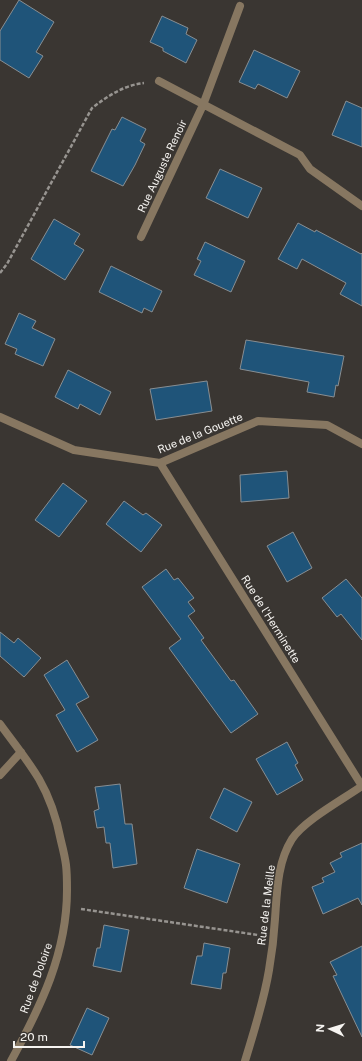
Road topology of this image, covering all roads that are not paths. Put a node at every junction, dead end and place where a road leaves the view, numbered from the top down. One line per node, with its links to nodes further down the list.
1 (240, 6): 3 (street, Rue Auguste Renoir)
2 (158, 81): 3 (street)
3 (203, 105): 4 (street); 5 (street, Rue Auguste Renoir)
4 (362, 206)
5 (141, 237)
6 (0, 417): 8 (street, Rue de la Gouette)
7 (362, 444): 8 (street, Rue de la Gouette)
8 (160, 463): 12 (street, Rue de l'Herminette)
9 (0, 724): 10 (street, Rue de Doloire)
10 (21, 752): 11 (street); 13 (street, Rue de Doloire)
11 (0, 775)
12 (362, 786): 14 (street, Rue de la Meille)
13 (11, 1061)
14 (245, 1061)

